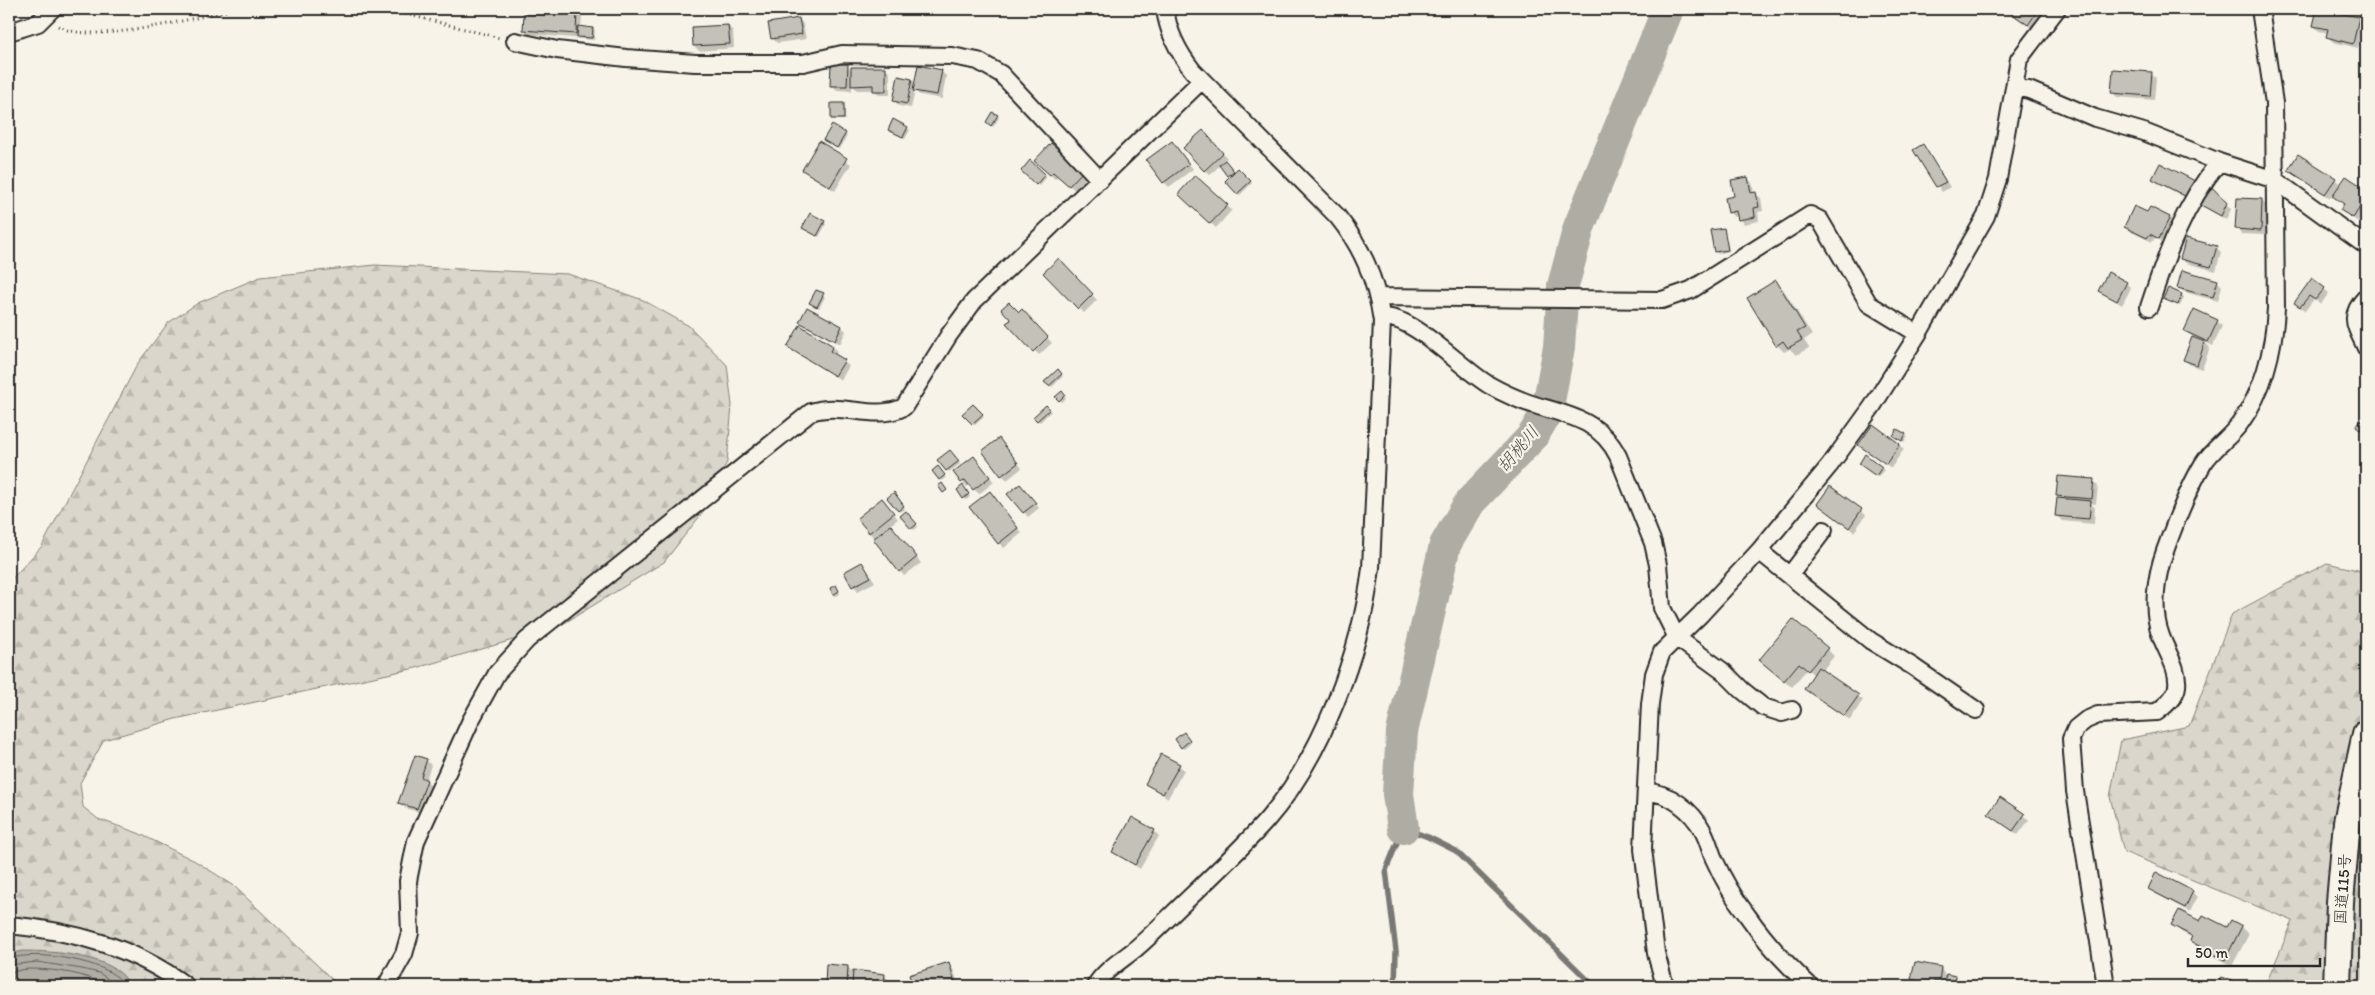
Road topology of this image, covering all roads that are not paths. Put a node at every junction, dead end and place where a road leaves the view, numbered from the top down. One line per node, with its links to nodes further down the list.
1 (1165, 9): 7 (street)
2 (2057, 9): 8 (street)
3 (2260, 9): 11 (street)
4 (48, 14): 5 (street)
5 (9, 32)
6 (515, 42): 10 (street)
7 (1202, 80): 10 (street); 14 (street)
8 (2014, 87): 9 (street); 17 (street)
9 (2219, 162): 11 (street); 15 (street)
10 (1100, 180): 29 (street)
11 (2275, 180): 12 (street); 33 (street)
12 (2366, 246)
13 (2366, 296): 18 (street)
14 (1378, 297): 16 (street); 17 (street)
15 (2149, 307)
16 (1382, 316): 22 (street); 30 (street)
17 (1918, 334): 20 (street)
18 (2366, 348)
19 (1824, 530): 21 (street)
20 (1759, 551): 21 (street); 22 (street)
21 (1790, 575): 24 (street)
22 (1677, 638): 23 (street); 26 (street)
23 (1792, 710)
24 (1976, 710)
25 (2366, 734): 34 (highway, 国道115号)
26 (1646, 792): 31 (street); 32 (street)
27 (9, 925): 28 (street)
28 (186, 986)
29 (386, 986)
30 (1095, 986)
31 (1665, 986)
32 (1810, 986)
33 (2106, 986)
34 (2337, 986)

